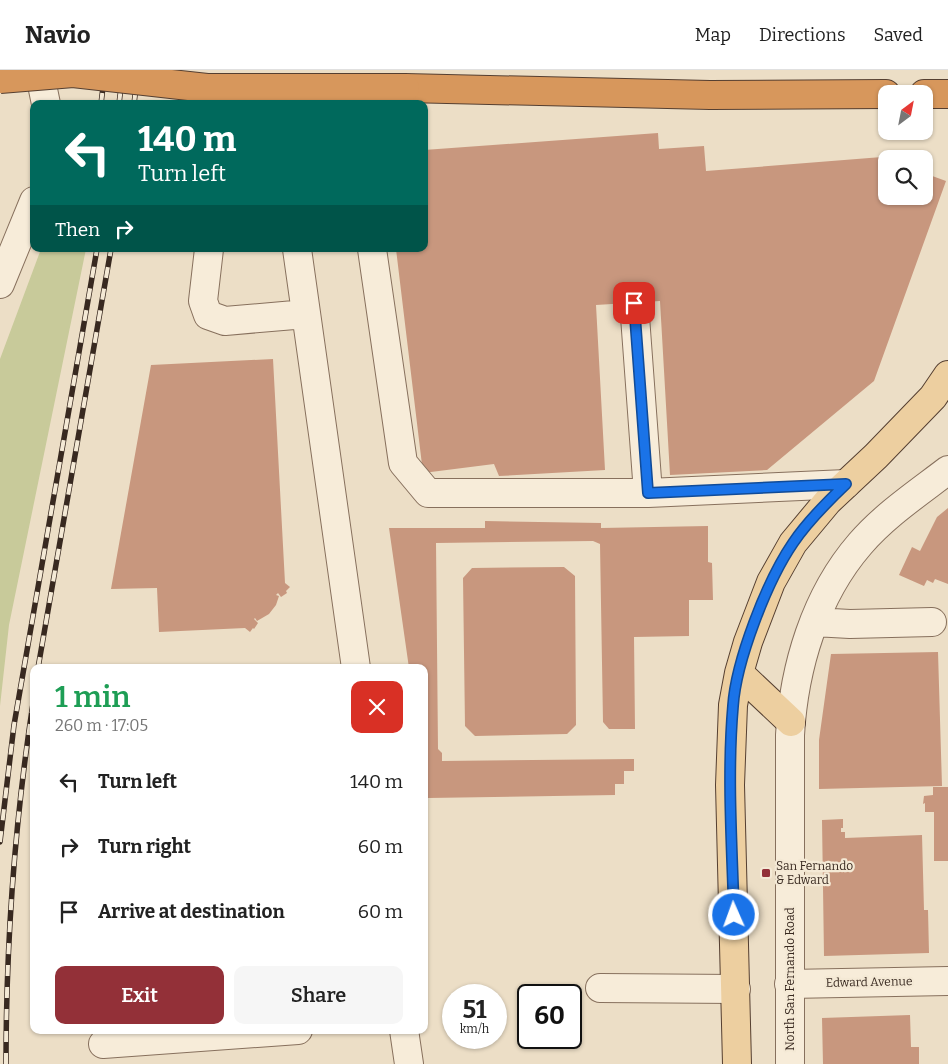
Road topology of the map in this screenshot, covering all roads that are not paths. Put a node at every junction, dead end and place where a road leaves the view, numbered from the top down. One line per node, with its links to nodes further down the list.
1 (39, 70): 8 (street)
2 (100, 70): 3 (highway, bridge)
3 (73, 73): 4 (highway, bridge); 5 (highway, bridge)
4 (0, 79)
5 (878, 94)
6 (933, 94): 7 (highway)
7 (948, 94)
8 (45, 100)
9 (30, 211): 13 (street)
10 (209, 252): 15 (street)
11 (297, 252): 15 (street)
12 (372, 252): 19 (street)
13 (0, 284)
14 (634, 303): 19 (street)
15 (306, 314): 22 (street)
16 (948, 375): 18 (main road)
17 (948, 470): 20 (street, North San Fernando Road)
18 (846, 484): 19 (street); 23 (main road)
19 (648, 493)
20 (814, 622): 21 (street); 24 (street, North San Fernando Road)
21 (932, 622)
22 (355, 664)
23 (739, 673): 24 (main road); 28 (main road)
24 (791, 722): 26 (street, North San Fernando Road)
25 (948, 980): 26 (street, Edward Avenue)
26 (789, 984): 34 (street, North San Fernando Road)
27 (600, 988): 28 (street)
28 (736, 989): 33 (main road)
29 (249, 1034): 31 (street)
30 (405, 1034): 32 (street)
31 (103, 1046)
32 (409, 1064)
33 (737, 1064)
34 (790, 1064)

